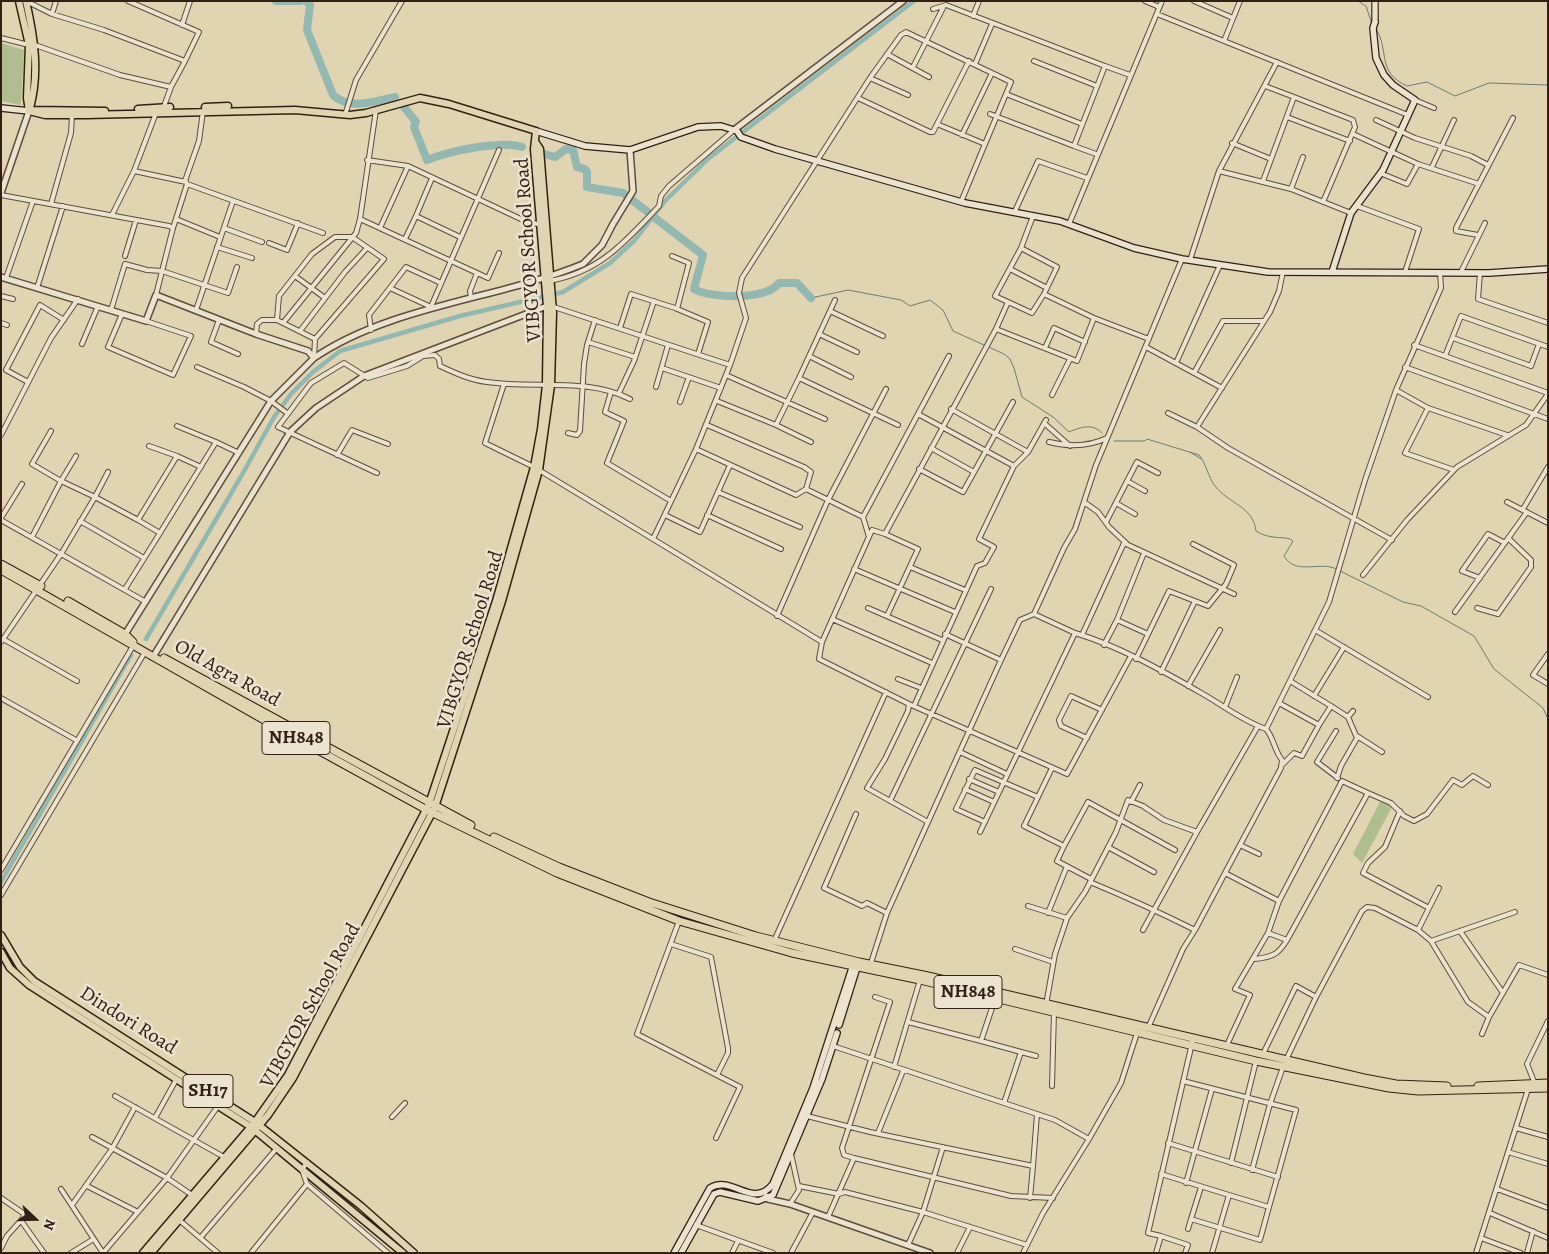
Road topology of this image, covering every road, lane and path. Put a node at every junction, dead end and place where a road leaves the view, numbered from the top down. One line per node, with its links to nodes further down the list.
1 (19, 1): 27 (main road)
2 (26, 1): 17 (street); 27 (main road)
3 (56, 1): 17 (street)
4 (128, 1): 22 (street)
5 (190, 1): 22 (street)
6 (402, 1): 57 (street)
7 (903, 1): 70 (street)
8 (979, 1): 19 (street)
9 (1145, 1): 15 (street)
10 (1162, 1): 15 (street)
11 (1194, 1): 20 (street)
12 (1240, 1): 20 (street)
13 (1375, 1): 23 (street)
14 (944, 6): 16 (street); 19 (street); 25 (street)
15 (1159, 7): 18 (street)
16 (933, 9)
17 (52, 14): 29 (street)
18 (1157, 14): 26 (street); 37 (street)
19 (973, 16): 21 (street)
20 (1233, 18): 26 (street)
21 (992, 24): 33 (street); 34 (street)
22 (182, 25): 29 (street)
23 (1374, 25): 48 (main road)
24 (1, 38): 27 (street)
25 (927, 40): 28 (street); 30 (street); 35 (street)
26 (1224, 41): 32 (street)
27 (32, 45): 42 (street); 43 (main road); 56 (main road)
28 (887, 54): 35 (street); 39 (street)
29 (185, 61): 42 (street)
30 (969, 61): 33 (street); 66 (street)
31 (1034, 61): 40 (street)
32 (1277, 62): 41 (street); 60 (street)
33 (975, 64): 36 (street)
34 (1106, 66): 37 (street); 40 (street)
35 (913, 67): 38 (street)
36 (992, 73): 45 (street); 72 (street)
37 (1130, 74): 81 (street)
38 (929, 77)
39 (870, 78): 44 (street); 47 (street)
40 (1097, 86): 67 (street)
41 (1265, 86): 46 (street); 74 (street)
42 (171, 87): 54 (street)
43 (33, 91): 53 (main road); 56 (main road)
44 (908, 94)
45 (1006, 94): 61 (street); 67 (street)
46 (1294, 97): 62 (street); 71 (street)
47 (858, 98): 66 (street); 85 (street)
48 (1415, 100): 50 (street); 60 (main road)
49 (1, 108): 56 (main road)
50 (1434, 108)
51 (286, 110): 54 (main road); 55 (main road); 57 (main road)
52 (376, 110): 57 (main road); 69 (main road); 84 (street)
53 (50, 111): 54 (main road); 56 (main road)
54 (161, 111): 55 (main road); 59 (main road); 90 (street)
55 (202, 111): 96 (street)
56 (30, 112): 59 (main road); 99 (street)
57 (345, 114)
58 (990, 114): 61 (street)
59 (72, 115): 105 (street)
60 (1408, 115): 68 (main road)
61 (996, 116): 75 (street); 76 (street)
62 (1288, 117): 73 (street); 83 (street)
63 (1513, 118): 87 (street)
64 (1376, 120): 68 (street)
65 (1454, 120): 77 (street)
66 (937, 124): 72 (street)
67 (1082, 124): 76 (street)
68 (1401, 130): 77 (street); 80 (main road)
69 (536, 131): 79 (main road); 119 (main road, VIBGYOR School Road)
70 (735, 131): 79 (main road); 85 (main road); 155 (street)
71 (1353, 134): 73 (street); 80 (street)
72 (962, 135): 75 (street)
73 (1350, 141): 104 (street)
74 (1232, 143): 83 (street); 91 (street)
75 (985, 144): 103 (street)
76 (1074, 146): 81 (street)
77 (1442, 146): 87 (street); 89 (street)
78 (499, 150): 100 (street)
79 (630, 150): 155 (street)
80 (1391, 151): 86 (street); 92 (main road)
81 (1096, 154): 94 (street)
82 (1303, 156): 98 (street)
83 (1271, 159): 95 (street)
84 (367, 160): 88 (street); 114 (street)
85 (817, 161): 103 (main road); 221 (street)
86 (1418, 164): 89 (street); 92 (street)
87 (1488, 165): 97 (street)
88 (408, 166): 93 (street); 122 (street)
89 (1432, 167): 97 (street)
90 (134, 171): 96 (street); 110 (street)
91 (1219, 171): 95 (street); 140 (street)
92 (1380, 173): 107 (main road)
93 (432, 178): 100 (street); 112 (street)
94 (1087, 178): 108 (street); 118 (street)
95 (1263, 181): 98 (street)
96 (186, 182): 102 (street); 113 (street)
97 (1479, 184): 124 (street)
98 (1290, 189): 104 (street)
99 (1, 194): 101 (street)
100 (477, 199): 119 (street); 127 (street)
101 (33, 201): 105 (street); 154 (street)
102 (233, 201): 116 (street); 121 (street)
103 (961, 202): 108 (main road)
104 (1323, 202): 109 (street)
105 (51, 204): 106 (street)
106 (63, 206): 110 (street); 158 (street)
107 (1357, 206): 109 (main road); 148 (street)
108 (1015, 211): 111 (main road)
109 (1351, 213): 147 (main road)
110 (112, 215): 115 (street)
111 (1034, 215): 118 (main road); 133 (street)
112 (416, 216): 127 (street); 128 (street)
113 (176, 219): 120 (street); 125 (street)
114 (360, 219): 122 (street); 126 (street)
115 (136, 220): 120 (street); 135 (street)
116 (298, 223): 123 (street); 130 (street)
117 (1485, 223): 124 (street)
118 (1069, 224): 138 (main road)
119 (543, 226): 155 (main road, VIBGYOR School Road)
120 (172, 228): 145 (street)
121 (224, 228): 125 (street); 129 (street)
122 (380, 228): 128 (street)
123 (323, 233)
124 (1478, 235): 150 (street)
125 (220, 237): 131 (street)
126 (352, 237): 132 (street); 153 (street); 161 (street)
127 (460, 237): 139 (street)
128 (405, 240): 139 (street)
129 (262, 242)
130 (269, 243)
131 (217, 247): 137 (street); 157 (street)
132 (367, 248): 165 (street); 200 (street)
133 (1022, 248): 143 (street); 160 (street)
134 (499, 253): 152 (street)
135 (125, 256)
136 (672, 256): 175 (street)
137 (252, 258)
138 (1182, 259): 140 (main road); 201 (street)
139 (450, 260): 152 (street); 156 (street)
140 (1190, 260): 141 (main road)
141 (1220, 264): 146 (main road); 220 (street)
142 (237, 268): 157 (street)
143 (1010, 269): 160 (street); 172 (street)
144 (1548, 269): 151 (main road)
145 (162, 271): 157 (street); 163 (street); 176 (street)
146 (1283, 272): 147 (main road); 186 (street)
147 (1332, 272): 148 (main road)
148 (1405, 272): 149 (main road)
149 (1440, 272): 150 (main road); 207 (street)
150 (1461, 272): 151 (main road)
151 (1480, 272): 189 (street)
152 (477, 273): 166 (street)
153 (295, 276): 161 (street); 183 (street)
154 (3, 277): 158 (street)
155 (547, 280): 166 (street); 171 (main road, VIBGYOR School Road)
156 (441, 283): 159 (street); 174 (street)
157 (204, 285): 177 (street)
158 (37, 288): 168 (street)
159 (390, 288): 174 (street); 193 (street)
160 (1047, 288): 162 (street)
161 (311, 289): 165 (street); 188 (street)
162 (1044, 294): 172 (street); 180 (street)
163 (156, 295): 177 (street); 185 (street)
164 (1, 296): 167 (street)
165 (325, 298): 194 (street)
166 (471, 298): 174 (street)
167 (13, 299)
168 (78, 300): 173 (street); 181 (street)
169 (835, 300): 178 (street)
170 (654, 301): 175 (street); 191 (street); 197 (street)
171 (549, 302): 184 (street); 227 (street); 233 (main road, VIBGYOR School Road)
172 (1008, 302): 192 (street)
173 (98, 306): 176 (street); 204 (street)
174 (430, 309): 193 (street)
175 (677, 309): 213 (street)
176 (110, 310): 179 (street)
177 (196, 310): 182 (street)
178 (830, 311): 196 (street); 198 (street)
179 (122, 314): 185 (street); 185 (street)
180 (1094, 318): 201 (street); 203 (street)
181 (64, 320): 231 (street); 231 (street)
182 (219, 320): 195 (street); 212 (street)
183 (277, 320): 188 (street); 195 (street)
184 (595, 320): 191 (street); 202 (street)
185 (146, 321)
186 (1264, 322): 225 (street); 237 (street)
187 (1, 323): 190 (street)
188 (283, 323): 194 (street)
189 (1548, 323)
190 (7, 325)
191 (620, 328): 197 (street)
192 (996, 328): 210 (street); 251 (street)
193 (371, 330): 218 (street)
194 (300, 331): 200 (street)
195 (256, 334): 218 (street)
196 (819, 334): 211 (street); 214 (street)
197 (643, 336): 206 (street); 217 (street)
198 (883, 336)
199 (1453, 338): 205 (street); 205 (street); 216 (street)
200 (315, 339): 218 (street)
201 (1149, 339): 208 (street)
202 (588, 342): 217 (street); 234 (street)
203 (1086, 342): 210 (street); 219 (street)
204 (82, 344)
205 (1539, 344): 209 (street)
206 (668, 345): 213 (street); 224 (street)
207 (1414, 345): 216 (street); 223 (street)
208 (1146, 347): 220 (street); 271 (street)
209 (1548, 347)
210 (1045, 348): 219 (street)
211 (857, 352)
212 (238, 354)
213 (698, 354): 221 (street)
214 (809, 356): 229 (street); 230 (street)
215 (950, 356): 255 (street)
216 (1445, 356): 242 (street)
217 (635, 357): 241 (street)
218 (314, 358): 245 (street)
219 (1070, 359): 243 (street)
220 (1176, 363): 225 (street)
221 (730, 365): 226 (street)
222 (197, 367): 245 (street)
223 (1405, 367): 239 (street); 256 (street)
224 (662, 368): 228 (street); 235 (street)
225 (1194, 373): 237 (street)
226 (726, 375): 236 (street); 247 (street)
227 (364, 376): 232 (street); 252 (street); 266 (street)
228 (689, 377): 236 (street); 248 (street)
229 (851, 377)
230 (799, 378): 247 (street); 254 (street)
231 (28, 382): 269 (street)
232 (504, 384): 233 (street); 290 (street)
233 (549, 385): 234 (street); 290 (main road, VIBGYOR School Road)
234 (581, 386): 240 (street); 267 (street)
235 (656, 387)
236 (721, 388): 246 (street)
237 (1222, 388): 264 (street)
238 (886, 389): 254 (street)
239 (1396, 390): 250 (street); 315 (street)
240 (612, 392): 241 (street); 305 (street)
241 (619, 393): 244 (street)
242 (1548, 394): 256 (street)
243 (1052, 396)
244 (630, 399)
245 (271, 401): 252 (street); 282 (street)
246 (717, 401): 259 (street); 260 (street)
247 (787, 401): 257 (street); 260 (street)
248 (680, 402)
249 (1013, 402): 268 (street)
250 (1428, 408): 270 (street); 292 (street)
251 (952, 409): 263 (street); 268 (street)
252 (286, 412): 266 (street)
253 (1168, 413): 264 (street)
254 (874, 414): 261 (street); 304 (street)
255 (918, 414): 263 (street); 314 (street)
256 (1535, 414): 258 (street); 270 (street)
257 (826, 419)
258 (1548, 420)
259 (707, 425): 279 (street); 300 (street)
260 (776, 425): 273 (street)
261 (898, 425)
262 (177, 426): 272 (street)
263 (942, 426): 278 (street); 280 (street)
264 (1196, 427): 315 (street)
265 (52, 431): 297 (street)
266 (290, 432): 285 (street); 376 (street)
267 (568, 433)
268 (996, 434): 280 (street); 281 (street)
269 (1, 435)
270 (1507, 435): 292 (street)
271 (1107, 438): 277 (street); 306 (street)
272 (216, 442): 282 (street); 288 (street)
273 (811, 442)
274 (1049, 442): 277 (street)
275 (388, 444): 285 (street)
276 (149, 446): 284 (street)
277 (1070, 446): 281 (street)
278 (931, 448): 291 (street); 294 (street)
279 (696, 449): 286 (street); 305 (street)
280 (986, 451): 287 (street); 294 (street)
281 (1028, 452): 287 (street)
282 (239, 453): 349 (street)
283 (76, 456): 297 (street)
284 (177, 456): 288 (street); 317 (street)
285 (337, 456): 295 (street)
286 (730, 465): 300 (street); 301 (street)
287 (1014, 466): 347 (street)
288 (201, 467): 322 (street)
289 (1548, 467): 309 (street)
290 (536, 469): 327 (street); 429 (main road, VIBGYOR School Road)
291 (919, 469): 294 (street); 323 (street)
292 (1454, 470): 328 (street)
293 (108, 472): 303 (street)
294 (974, 472)
295 (377, 473)
296 (1158, 473): 298 (street)
297 (61, 481): 303 (street); 324 (street)
298 (1127, 481): 302 (street); 308 (street)
299 (22, 484): 316 (street)
300 (806, 489): 304 (street)
301 (718, 492): 313 (street); 321 (street)
302 (1144, 492)
303 (95, 497): 317 (street); 318 (street)
304 (828, 500): 314 (street); 356 (street)
305 (671, 501): 312 (street)
306 (1084, 502): 319 (street); 355 (street)
307 (1507, 502): 309 (street)
308 (1116, 503): 311 (street); 319 (street)
309 (1523, 509): 310 (street)
310 (1527, 512): 320 (street); 326 (street)
311 (1135, 514)
312 (665, 515): 313 (street); 327 (street)
313 (707, 515): 332 (street)
314 (863, 516): 325 (street)
315 (1354, 517): 328 (street); 361 (street)
316 (1, 519): 324 (street)
317 (138, 520): 322 (street)
318 (80, 521): 333 (street); 335 (street)
319 (1106, 522): 329 (street)
320 (1547, 522)
321 (800, 527)
322 (160, 533): 335 (street)
323 (885, 534): 325 (street); 337 (street)
324 (32, 537): 333 (street)
325 (869, 537): 338 (street)
326 (1508, 538): 330 (street); 352 (street)
327 (653, 539): 356 (street)
328 (1392, 540): 340 (street)
329 (1127, 543): 334 (street); 365 (street)
330 (1505, 543): 341 (street); 341 (street)
331 (1193, 544): 344 (street)
332 (781, 549)
333 (61, 554): 342 (street); 346 (street)
334 (1144, 554): 344 (street); 359 (street)
335 (144, 558): 346 (street)
336 (1, 564): 342 (highway, NH848)
337 (910, 567): 343 (street); 347 (street)
338 (854, 569): 343 (street); 358 (street)
339 (1, 570): 342 (highway, NH848)
340 (1363, 574)
341 (1480, 578): 354 (street)
342 (38, 587): 366 (highway, NH848); 367 (street)
343 (901, 588): 353 (street); 357 (street)
344 (1222, 588): 348 (street); 350 (street)
345 (991, 589): 371 (street)
346 (125, 590): 349 (street)
347 (965, 590): 353 (street)
348 (1234, 594)
349 (146, 602): 366 (street)
350 (1194, 603): 364 (street); 381 (street)
351 (868, 608): 357 (street)
352 (1477, 608)
353 (955, 612): 363 (street)
354 (1455, 612)
355 (1034, 614): 362 (street); 379 (street)
356 (777, 616): 369 (street)
357 (887, 616): 368 (street)
358 (832, 618): 369 (street); 380 (street)
359 (1117, 620): 364 (street); 372 (street)
360 (1220, 630): 387 (street)
361 (1315, 630): 373 (street); 384 (street)
362 (1074, 633): 365 (street); 412 (street)
363 (945, 634): 368 (street); 371 (street)
364 (1148, 634): 378 (street)
365 (1082, 635): 372 (street)
366 (124, 636): 370 (highway, NH848)
367 (2, 640): 385 (street)
368 (942, 640): 380 (street)
369 (822, 642): 389 (street)
370 (134, 644): 374 (highway, NH848); 409 (street)
371 (966, 644): 379 (street); 400 (street)
372 (1104, 645): 377 (street)
373 (1344, 647): 390 (street); 391 (street)
374 (144, 652): 376 (highway, NH848); 448 (street)
375 (1548, 654): 386 (street)
376 (155, 655): 429 (highway, NH848)
377 (1130, 656): 378 (street); 398 (street)
378 (1136, 659): 381 (street)
379 (1001, 660): 405 (street)
380 (932, 663): 388 (street)
381 (1161, 672): 387 (street)
382 (1237, 677): 397 (street)
383 (898, 679): 388 (street)
384 (1290, 681): 390 (street); 393 (street)
385 (77, 682)
386 (1548, 684)
387 (1188, 686): 397 (street)
388 (921, 688): 395 (street)
389 (886, 692): 394 (street); 465 (street)
390 (1314, 696): 396 (street)
391 (1428, 697)
392 (1, 698): 409 (street)
393 (1279, 703): 403 (street); 404 (street)
394 (909, 704): 395 (street); 426 (street)
395 (914, 706): 400 (street)
396 (1331, 706): 401 (street); 403 (street)
397 (1225, 707): 402 (street)
398 (1102, 710): 408 (street); 408 (street)
399 (1352, 711): 401 (street)
400 (933, 714): 405 (street); 426 (street)
401 (1348, 717): 407 (street)
402 (1258, 726): 404 (street); 436 (street)
403 (1318, 726): 413 (street)
404 (1266, 728): 413 (street)
405 (969, 730): 410 (street); 412 (street)
406 (1336, 731): 416 (street)
407 (1357, 736): 411 (street); 416 (street)
408 (1087, 738): 414 (street)
409 (76, 740): 443 (street)
410 (960, 752): 415 (street); 433 (street)
411 (1382, 752)
412 (1018, 753): 414 (street); 415 (street)
413 (1282, 766): 437 (street)
414 (1052, 768): 425 (street)
415 (1008, 774): 419 (street)
416 (1337, 778): 418 (street)
417 (970, 779): 419 (street); 422 (street); 423 (street)
418 (1342, 781): 424 (street); 449 (street)
419 (1004, 782): 423 (street); 425 (street)
420 (1140, 785): 428 (street)
421 (1488, 785): 430 (street)
422 (965, 789): 427 (street); 434 (street)
423 (999, 792): 427 (street)
424 (1368, 793): 430 (street); 464 (street)
425 (1038, 797): 438 (street)
426 (890, 801): 433 (street)
427 (994, 802): 434 (street)
428 (1131, 802): 432 (street); 436 (street)
429 (431, 809): 457 (highway, NH848); 465 (highway, NH848); 521 (main road, VIBGYOR School Road)
430 (1400, 811): 451 (street)
431 (856, 814): 453 (street)
432 (1120, 820): 438 (street); 439 (street); 440 (street)
433 (928, 822): 453 (street)
434 (984, 822): 435 (street)
435 (980, 832)
436 (1197, 832): 452 (street)
437 (1240, 845): 441 (street); 445 (street)
438 (1064, 846): 442 (street)
439 (1108, 847): 444 (street); 446 (street)
440 (1175, 850)
441 (1259, 854)
442 (1067, 866): 446 (street); 455 (street)
443 (1, 870)
444 (1154, 872)
445 (1225, 873): 449 (street); 459 (street)
446 (1090, 880): 452 (street); 456 (street)
447 (1439, 888): 451 (street)
448 (1, 895)
449 (1280, 901): 462 (street)
450 (1028, 906): 455 (street)
451 (1429, 908): 460 (street)
452 (1155, 910): 458 (street); 459 (street)
453 (887, 912): 473 (street)
454 (1515, 912): 461 (street)
455 (1048, 913): 456 (street)
456 (1067, 918): 471 (street)
457 (679, 921): 467 (street); 472 (highway, NH848)
458 (1143, 930)
459 (1195, 930): 487 (street)
460 (1418, 930): 466 (street); 478 (street)
461 (1460, 930): 466 (street); 477 (street)
462 (1268, 933): 464 (street); 470 (street)
463 (1, 935): 521 (main road, Dindori Road / SH17)
464 (1287, 940): 470 (street)
465 (774, 941): 472 (highway, NH848)
466 (1431, 941): 483 (street)
467 (671, 944): 501 (street); 501 (street)
468 (1014, 949): 471 (street)
469 (1, 952): 502 (main road)
470 (1255, 959): 492 (street)
471 (1054, 962): 481 (street)
472 (856, 964): 473 (highway, NH848); 491 (main road); 556 (main road)
473 (869, 967): 474 (highway, NH848)
474 (900, 973): 476 (highway, NH848); 481 (highway, NH848)
475 (1548, 975): 477 (street)
476 (920, 980): 480 (highway, NH848); 485 (street)
477 (1503, 993): 483 (street)
478 (1316, 997): 494 (street); 498 (street)
479 (876, 998): 496 (street)
480 (995, 998): 481 (highway, NH848); 489 (street)
481 (1046, 1008): 482 (highway, NH848)
482 (1054, 1010): 486 (highway, NH848); 506 (street)
483 (1489, 1017): 488 (street)
484 (1548, 1021): 505 (street)
485 (908, 1022): 489 (street); 499 (street)
486 (1137, 1030): 487 (highway, NH848); 528 (street)
487 (1147, 1032): 490 (highway, NH848)
488 (1482, 1034)
489 (981, 1041): 493 (street)
490 (1192, 1042): 492 (highway, NH848); 497 (highway, NH848); 503 (street)
491 (833, 1046): 496 (street); 518 (main road)
492 (1226, 1047): 494 (highway, NH848)
493 (1021, 1052): 495 (street); 513 (street)
494 (1262, 1055): 498 (highway, NH848)
495 (1036, 1056)
496 (873, 1059): 499 (street); 522 (street)
497 (1256, 1061): 498 (highway, NH848); 511 (street)
498 (1284, 1064): 505 (highway, NH848); 509 (highway, NH848); 514 (street)
499 (894, 1067): 500 (street)
500 (903, 1071): 513 (street); 524 (street)
501 (717, 1075): 527 (street)
502 (176, 1080): 515 (main road); 520 (street)
503 (1183, 1081): 508 (street); 530 (street)
504 (1548, 1083): 505 (highway, NH848)
505 (1536, 1084)
506 (1052, 1086)
507 (1548, 1088): 509 (highway, NH848)
508 (1212, 1089): 511 (street); 534 (street)
509 (1528, 1089): 523 (street)
510 (116, 1096): 516 (street)
511 (1249, 1098): 514 (street); 540 (street)
512 (405, 1103): 519 (street)
513 (1004, 1103): 517 (street)
514 (1270, 1104): 544 (street); 547 (street)
515 (218, 1106): 521 (main road); 529 (street)
516 (135, 1107): 520 (street); 533 (street)
517 (1037, 1114): 528 (street); 542 (street)
518 (807, 1116): 522 (street); 536 (main road)
519 (392, 1117)
520 (155, 1118): 529 (street)
521 (255, 1126): 531 (main road, Dindori Road / SH17); 537 (main road); 573 (main road)
522 (848, 1126): 524 (street); 538 (street)
523 (1516, 1128): 525 (street); 535 (street)
524 (878, 1133): 532 (street)
525 (1548, 1137)
526 (92, 1138): 533 (street)
527 (716, 1138)
528 (1089, 1139): 562 (street)
529 (195, 1141): 537 (street); 548 (street)
530 (1168, 1144): 534 (street); 545 (street)
531 (279, 1145): 539 (main road, Dindori Road / SH17); 543 (main road); 584 (street)
532 (943, 1147): 542 (street); 546 (street)
533 (112, 1149): 548 (street); 551 (street)
534 (1195, 1152): 540 (street); 549 (street)
535 (1508, 1152): 541 (street); 555 (street)
536 (791, 1154): 552 (street); 563 (main road)
537 (224, 1157): 558 (main road)
538 (854, 1158): 546 (street); 557 (street)
539 (307, 1162): 543 (street); 601 (main road, Dindori Road / SH17)
540 (1231, 1163): 544 (street)
541 (1548, 1164)
542 (1033, 1166): 561 (street)
543 (302, 1170): 550 (street); 600 (main road)
544 (1252, 1170): 547 (street)
545 (1161, 1174): 549 (street); 583 (street)
546 (934, 1177): 561 (street); 570 (street)
547 (1278, 1177): 566 (street)
548 (167, 1178): 558 (street); 568 (street)
549 (1186, 1183): 553 (street)
550 (307, 1184): 598 (street); 599 (street)
551 (87, 1186): 565 (street); 568 (street)
552 (799, 1186): 557 (street); 564 (street)
553 (1201, 1187): 559 (street); 574 (street)
554 (62, 1189): 565 (street)
555 (1497, 1189): 567 (street); 571 (street)
556 (763, 1193): 563 (street); 602 (main road)
557 (838, 1194): 570 (street); 572 (street)
558 (192, 1195): 573 (main road)
559 (1229, 1195): 566 (street); 578 (street)
560 (1, 1198): 575 (street)
561 (1030, 1198): 562 (street)
562 (1053, 1198): 590 (street)
563 (768, 1199): 564 (street); 576 (main road)
564 (790, 1204): 569 (street)
565 (72, 1205): 587 (street)
566 (1269, 1207): 578 (street)
567 (1548, 1208)
568 (138, 1212): 594 (street)
569 (813, 1212): 572 (street); 606 (street)
570 (923, 1212): 577 (street); 589 (street)
571 (1490, 1213): 580 (street); 585 (street)
572 (828, 1217): 589 (street)
573 (176, 1218): 584 (street); 595 (main road); 596 (main road)
574 (1191, 1219): 578 (street); 579 (street)
575 (22, 1222): 582 (street); 592 (street)
576 (696, 1225): 588 (street); 603 (main road)
577 (970, 1227): 590 (street); 608 (street)
578 (1220, 1227): 612 (street)
579 (1188, 1229)
580 (1533, 1231): 586 (street); 615 (street)
581 (1, 1235): 582 (street)
582 (7, 1236): 591 (street)
583 (1161, 1236): 610 (street); 611 (street)
584 (201, 1237): 597 (street)
585 (1481, 1238): 613 (street); 614 (street)
586 (1548, 1238)
587 (92, 1240): 593 (street); 594 (street)
588 (738, 1241): 604 (street); 605 (street)
589 (908, 1245): 607 (street)
590 (1027, 1245): 609 (street)
591 (1, 1248)
592 (44, 1253)
593 (71, 1253)
594 (103, 1253)
595 (144, 1253)
596 (151, 1253)
597 (218, 1253)
598 (251, 1253)
599 (388, 1253)
600 (403, 1253)
601 (414, 1253)
602 (674, 1253)
603 (682, 1253)
604 (732, 1253)
605 (773, 1253)
606 (791, 1253)
607 (930, 1253)
608 (957, 1253)
609 (1023, 1253)
610 (1156, 1253)
611 (1185, 1253)
612 (1212, 1253)
613 (1476, 1253)
614 (1521, 1253)
615 (1526, 1253)

